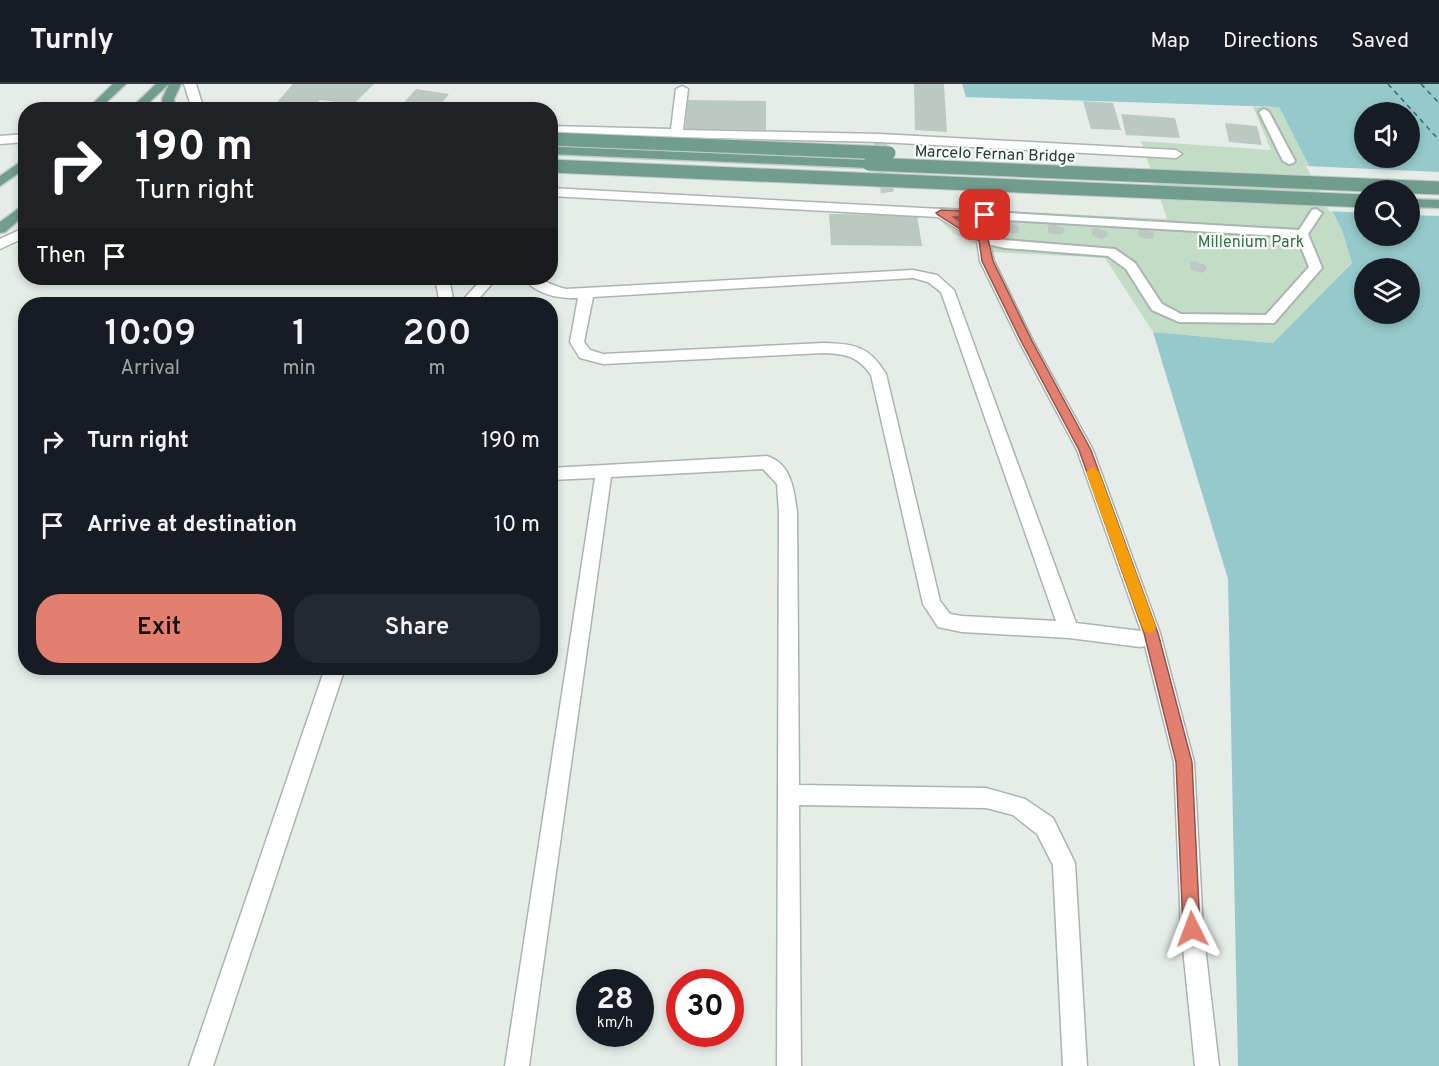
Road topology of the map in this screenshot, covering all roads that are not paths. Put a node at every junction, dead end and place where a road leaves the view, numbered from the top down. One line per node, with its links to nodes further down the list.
1 (120, 84): 6 (main road)
2 (162, 84): 7 (main road)
3 (175, 84): 8 (main road)
4 (190, 84): 9 (street)
5 (682, 88): 12 (street)
6 (100, 102)
7 (143, 102)
8 (168, 102)
9 (195, 102)
10 (1264, 112): 18 (lane)
11 (558, 130): 12 (street)
12 (676, 133): 17 (street)
13 (18, 139): 15 (street)
14 (558, 139): 21 (main road, bridge)
15 (0, 140)
16 (558, 150): 21 (main road, Marcelo Fernan Bridge, bridge)
17 (1176, 154)
18 (1289, 161)
19 (558, 166): 25 (main road, Marcelo Fernan Bridge, bridge)
20 (18, 168): 22 (main road)
21 (1064, 172): 23 (main road, Marcelo Fernan Bridge, bridge)
22 (0, 182)
23 (1439, 188)
24 (558, 192): 30 (street)
25 (1354, 201)
26 (1420, 203): 27 (main road)
27 (1439, 204)
28 (18, 205): 29 (main road)
29 (0, 213)
30 (941, 213): 35 (lane); 37 (street)
31 (1316, 213): 35 (lane)
32 (18, 214): 34 (main road)
33 (18, 222): 34 (main road)
34 (0, 230)
35 (1302, 234): 37 (lane)
36 (18, 235): 38 (street)
37 (983, 239): 53 (street)
38 (0, 245)
39 (484, 285): 42 (street)
40 (540, 285): 41 (street)
41 (586, 294): 45 (street); 45 (street)
42 (472, 297)
43 (604, 470): 44 (street); 48 (street); 50 (street)
44 (558, 473)
45 (1069, 630): 46 (street)
46 (1140, 639)
47 (333, 675): 49 (street)
48 (790, 795): 51 (street); 52 (street)
49 (201, 1066)
50 (517, 1066)
51 (789, 1066)
52 (1075, 1066)
53 (1207, 1066)

